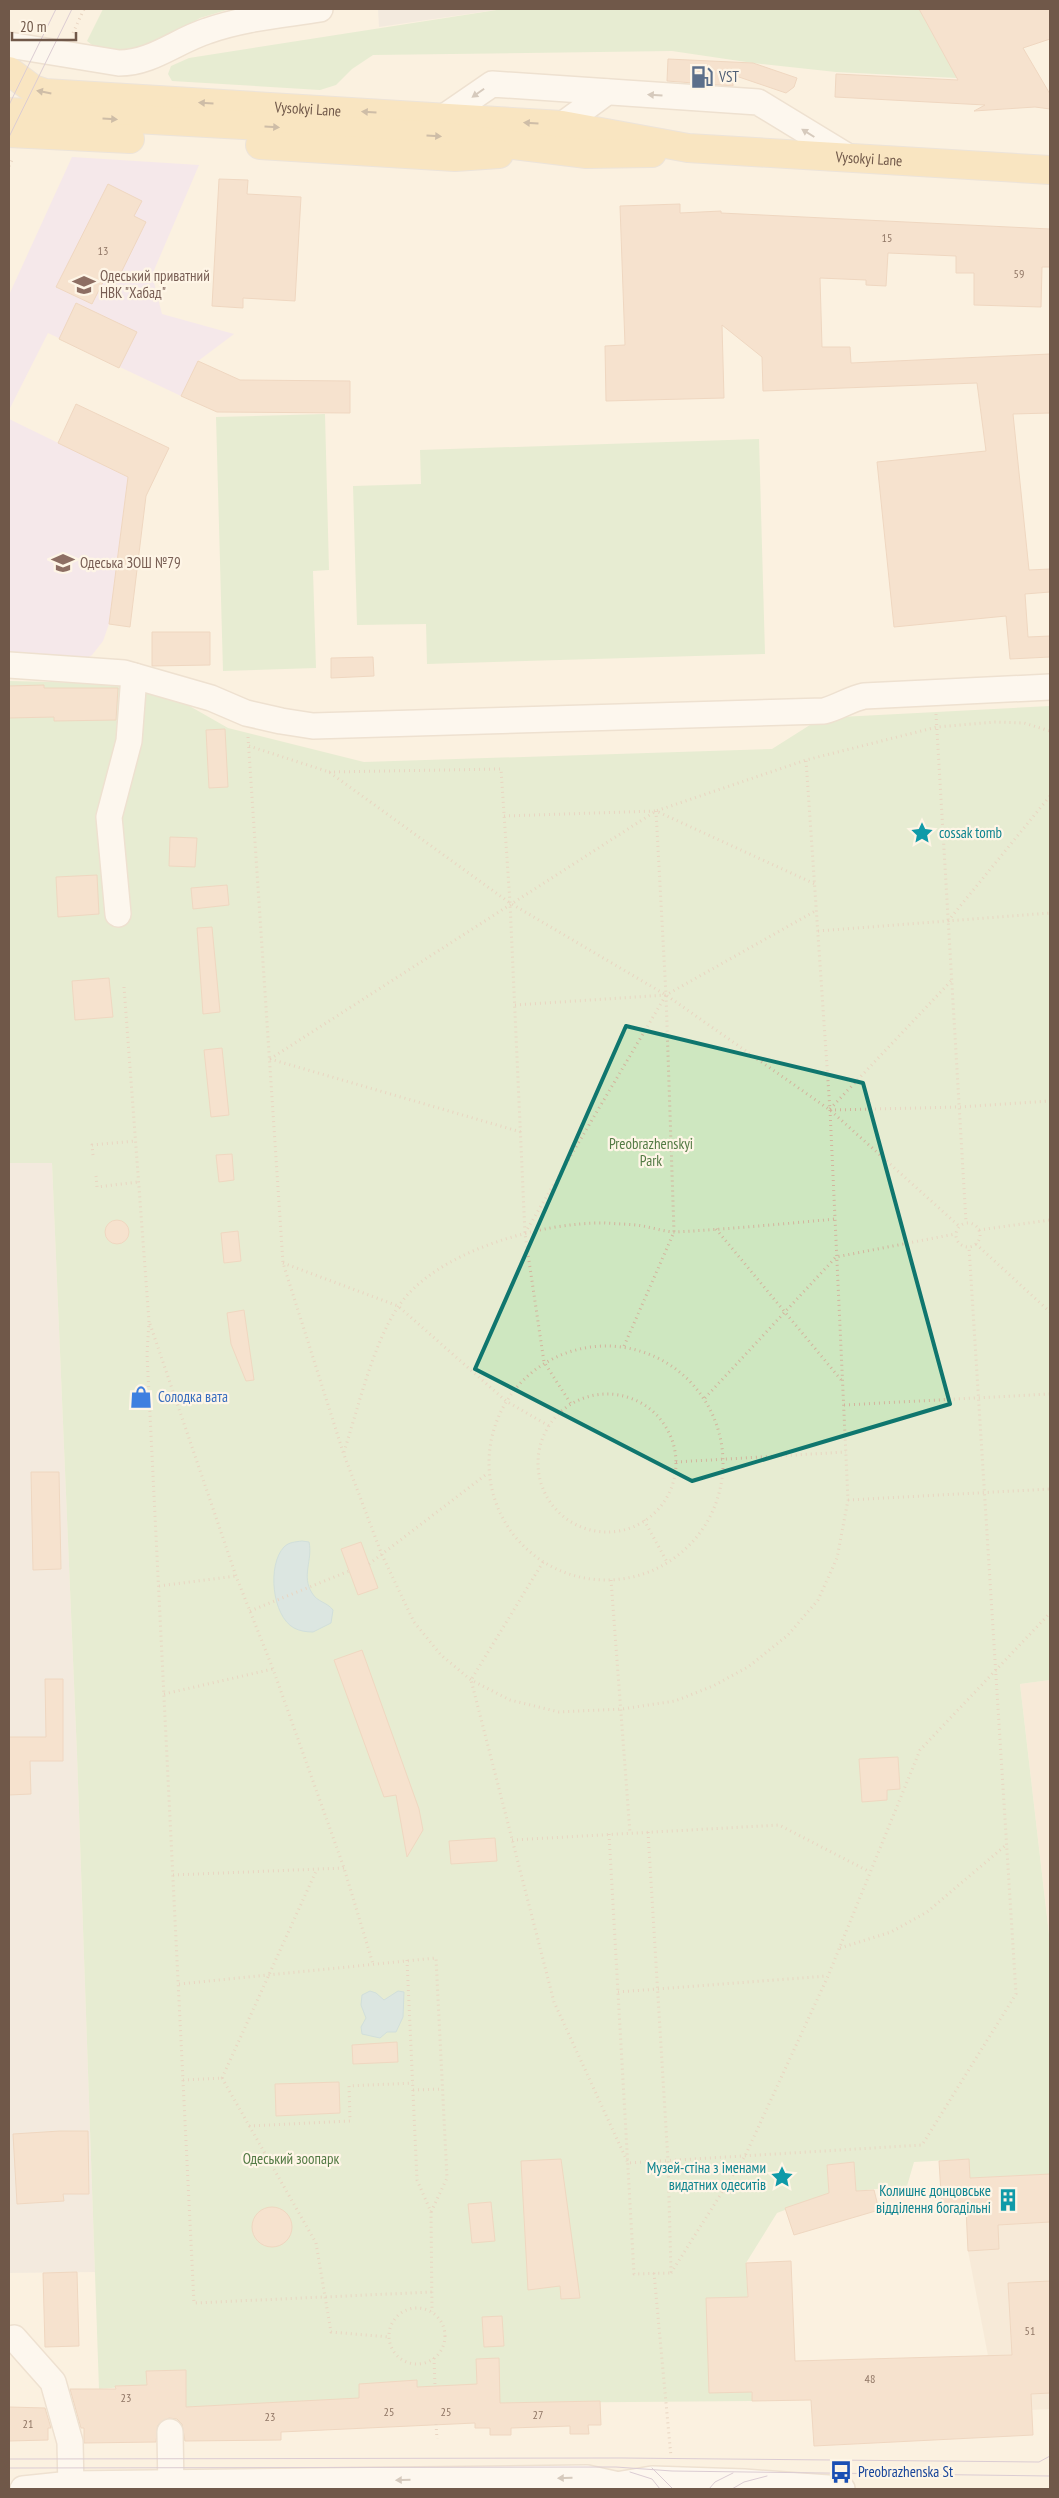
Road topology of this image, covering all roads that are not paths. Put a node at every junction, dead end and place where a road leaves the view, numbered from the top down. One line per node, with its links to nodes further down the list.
1 (320, 9): 2 (street)
2 (9, 45)
3 (9, 71): 6 (main road, Vysokyi Lane, one-way to 3)
4 (607, 92): 6 (street, one-way to 6); 7 (street); 12 (street, one-way to 4)
5 (9, 112): 10 (main road, Vysokyi Lane, one-way to 10)
6 (444, 117): 7 (main road, Vysokyi Lane, one-way to 6)
7 (562, 125): 9 (main road, Vysokyi Lane)
8 (9, 133): 10 (main road, Vysokyi Lane)
9 (613, 135): 10 (main road, Vysokyi Lane); 11 (main road, Vysokyi Lane)
10 (524, 148): 11 (main road, Vysokyi Lane)
11 (688, 148): 12 (main road, Vysokyi Lane)
12 (850, 158): 13 (main road, Vysokyi Lane)
13 (1050, 170)
14 (9, 664): 15 (street)
15 (134, 676): 16 (street); 17 (street)
16 (1050, 687)
17 (118, 914)
18 (14, 2338): 22 (street)
19 (170, 2432): 21 (street)
20 (674, 2485): 23 (street); 25 (street)
21 (171, 2486): 22 (street); 23 (street, one-way to 21)
22 (71, 2487): 24 (street)
23 (602, 2487)
24 (23, 2489)
25 (842, 2489)

